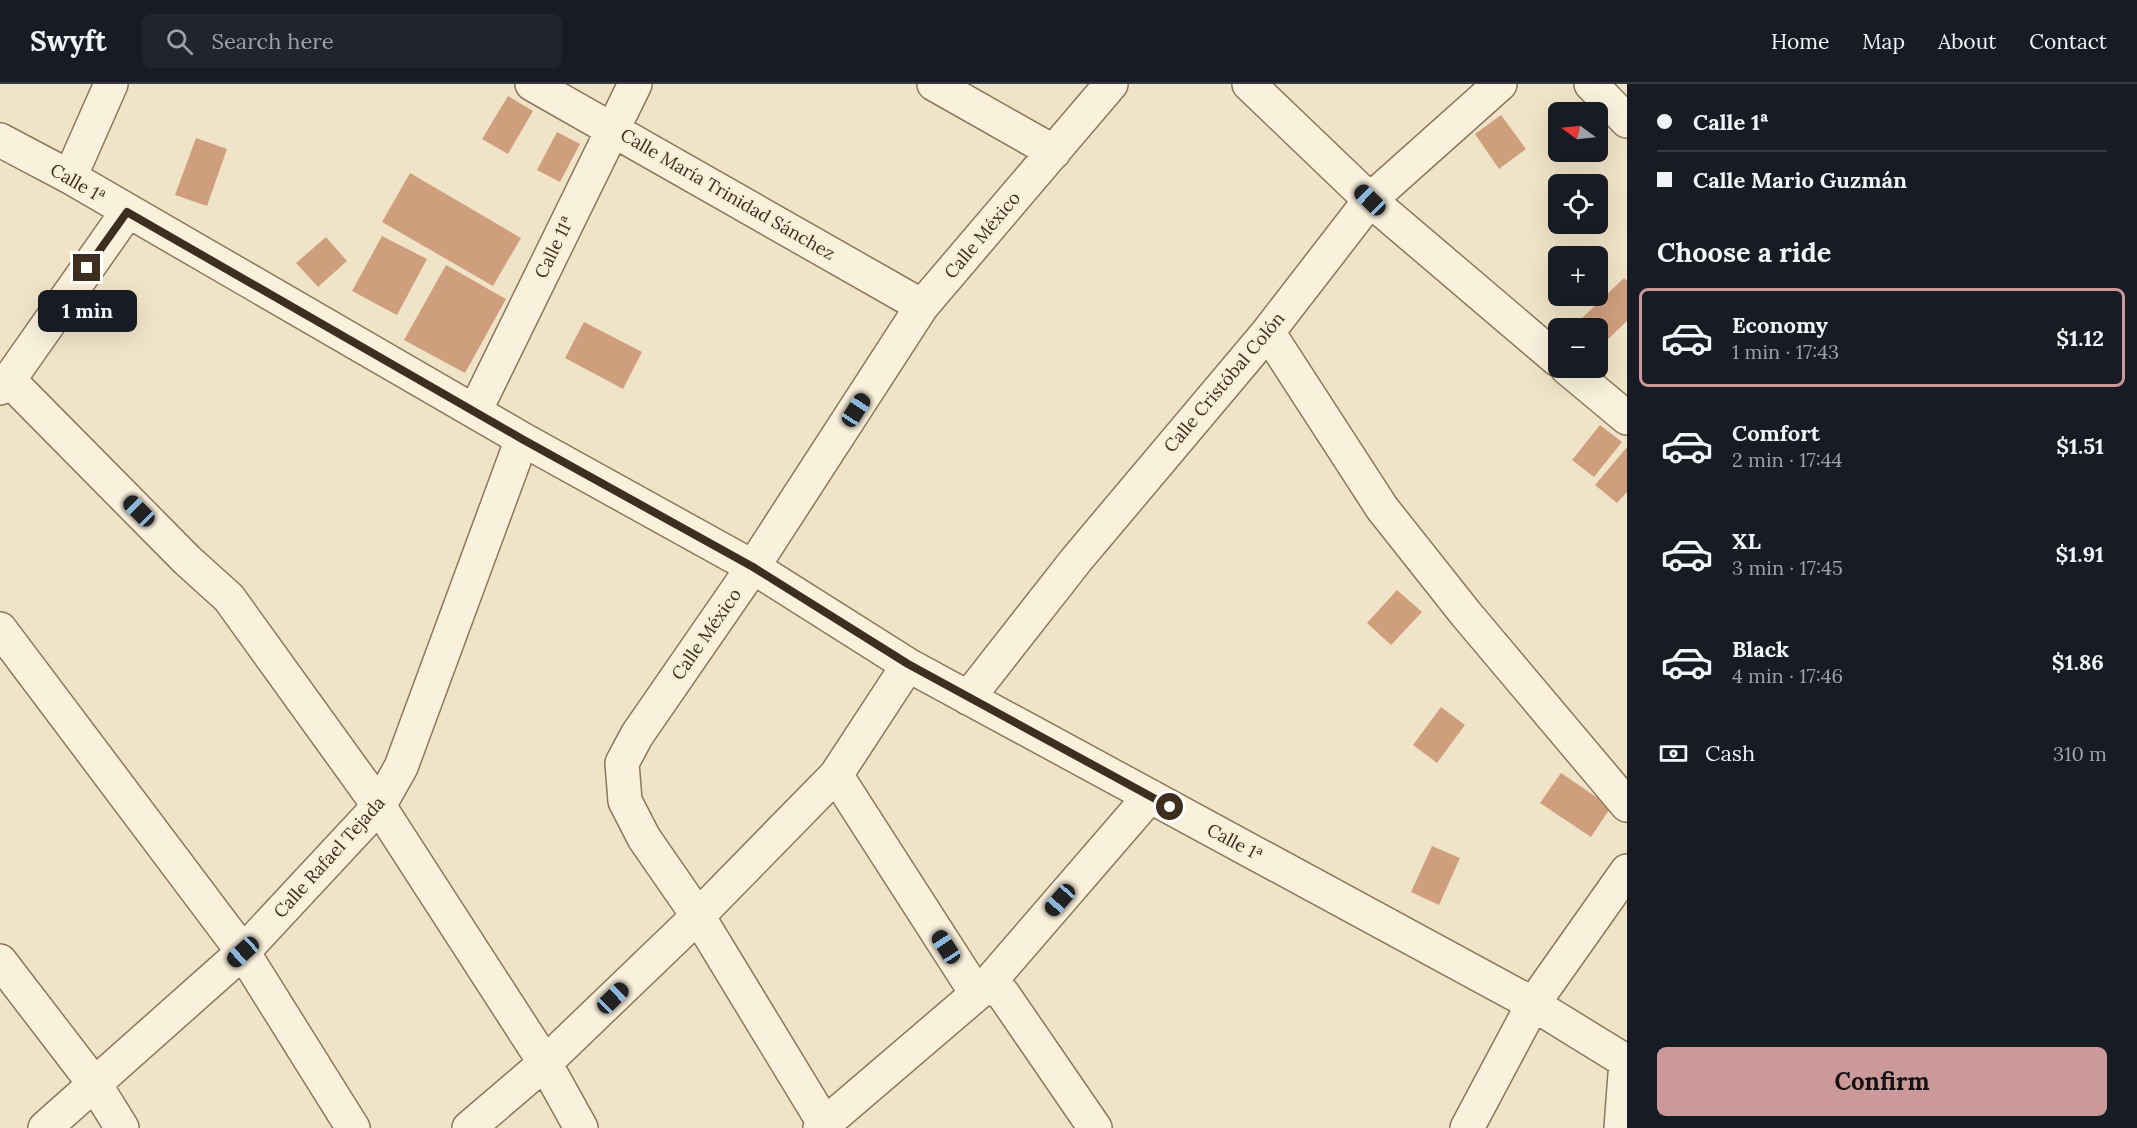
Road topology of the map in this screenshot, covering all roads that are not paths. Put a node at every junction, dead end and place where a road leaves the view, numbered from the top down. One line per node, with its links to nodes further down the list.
1 (111, 84): 13 (street)
2 (532, 84): 10 (street, Calle María Trinidad Sánchez)
3 (635, 84): 10 (street, Calle 11ª)
4 (934, 84): 12 (street)
5 (1111, 84): 12 (street, Calle México)
6 (1249, 84): 14 (street)
7 (1500, 84): 14 (street, Calle Cristóbal Colón)
8 (1591, 84): 9 (street)
9 (1627, 121)
10 (612, 128): 16 (street, Calle María Trinidad Sánchez); 21 (street, Calle 11ª)
11 (0, 140): 13 (street, Calle 1ª)
12 (1054, 152): 16 (street, Calle México)
13 (70, 177): 15 (street, Calle 1ª)
14 (1370, 200): 17 (street, Calle Cristóbal Colón); 18 (street)
15 (127, 212): 20 (street); 21 (street, Calle 1ª)
16 (922, 306): 24 (street, Calle México)
17 (1268, 332): 27 (street, Calle Cristóbal Colón); 30 (street)
18 (1548, 351)
19 (1579, 378): 22 (street)
20 (5, 384): 31 (street)
21 (474, 411): 23 (street, Calle 1ª)
22 (1627, 418)
23 (522, 439): 24 (street, Calle 1ª); 31 (street, Calle Rafael Tejada)
24 (753, 567): 26 (street, Calle 1ª); 33 (street, Calle México)
25 (2, 635): 34 (street)
26 (908, 664): 27 (street, Calle 1ª); 28 (street)
27 (968, 698): 29 (street, Calle 1ª)
28 (836, 775): 33 (street); 36 (street)
29 (1150, 796): 36 (street); 37 (street, Calle 1ª)
30 (1627, 805)
31 (379, 806): 34 (street, Calle Rafael Tejada); 39 (street)
32 (1627, 871): 37 (street)
33 (698, 916): 39 (street); 41 (street, Calle México)
34 (243, 952): 40 (street, Calle Rafael Tejada); 44 (street)
35 (0, 961): 40 (street)
36 (986, 986): 41 (street); 47 (street)
37 (1533, 1004): 38 (street, Calle 1ª); 48 (street)
38 (1627, 1061): 49 (street)
39 (544, 1063): 45 (street); 46 (street)
40 (96, 1086): 42 (street, Calle Rafael Tejada); 43 (street)
41 (824, 1127)
42 (45, 1128)
43 (122, 1128)
44 (353, 1128)
45 (469, 1128)
46 (581, 1128)
47 (1095, 1128)
48 (1467, 1128)
49 (1621, 1128)

